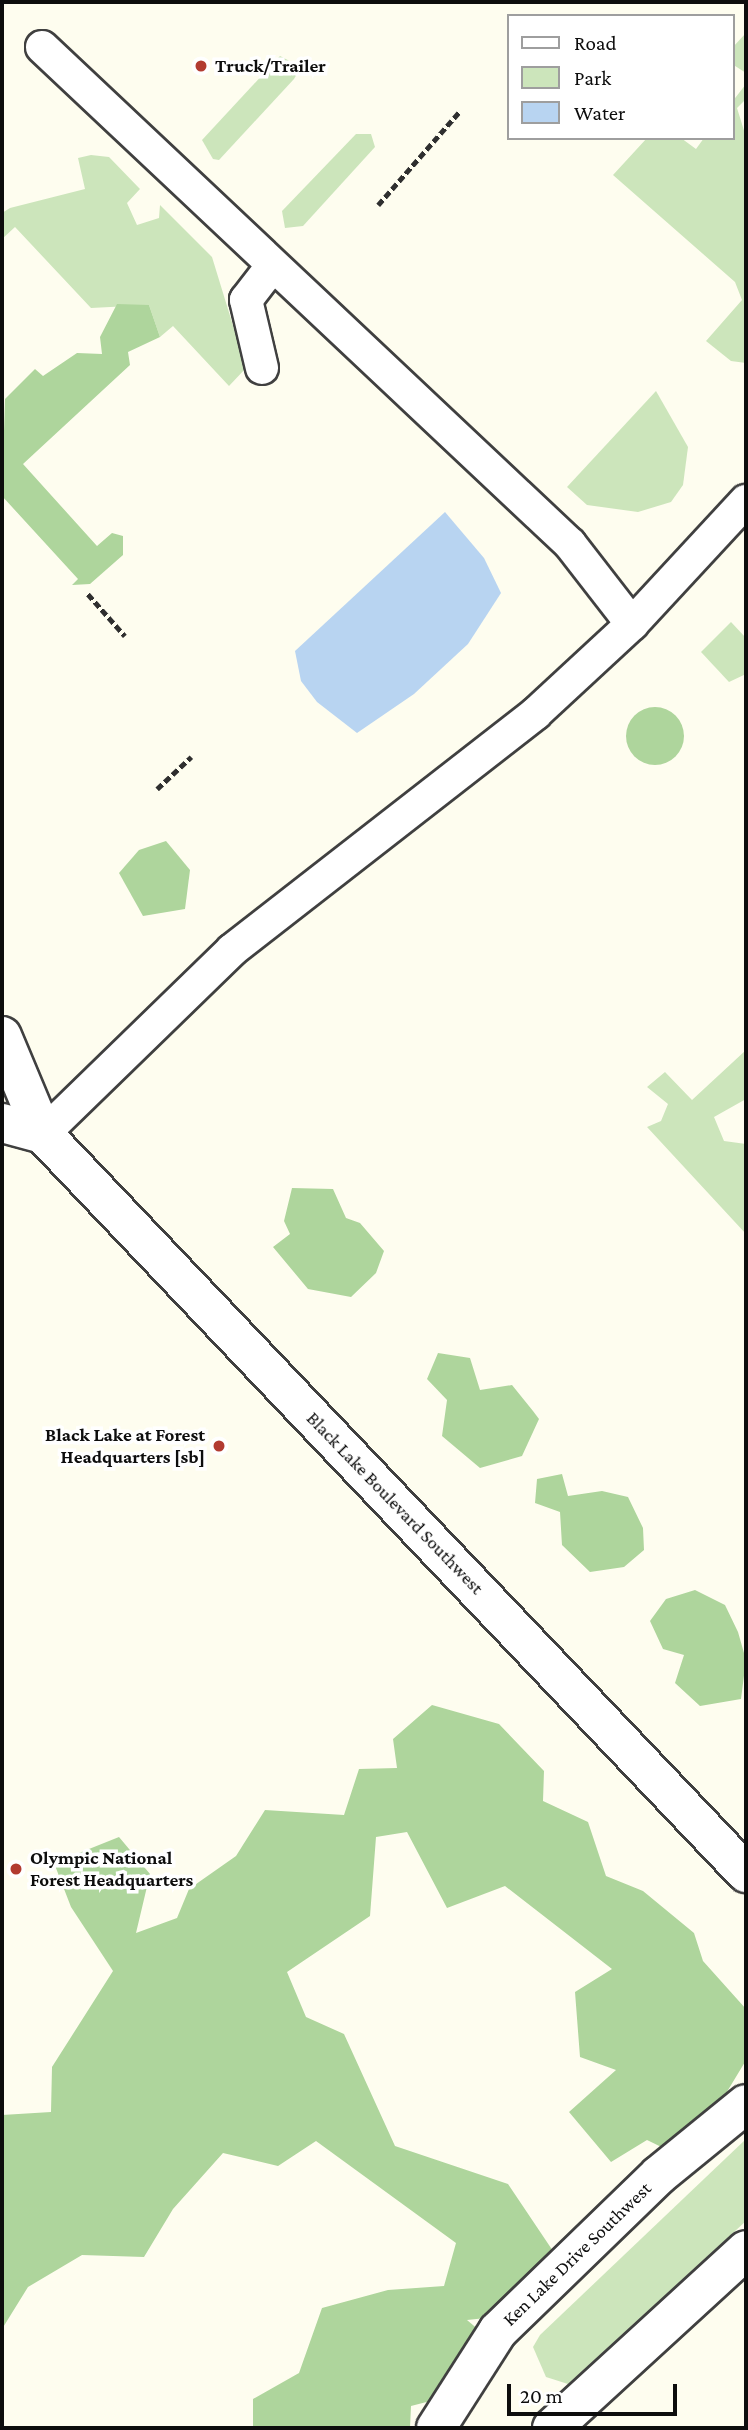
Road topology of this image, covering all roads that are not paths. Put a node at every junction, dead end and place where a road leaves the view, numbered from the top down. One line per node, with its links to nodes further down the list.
1 (41, 47): 2 (lane)
2 (273, 265): 3 (lane); 5 (lane)
3 (262, 368)
4 (746, 502): 5 (lane)
5 (632, 624): 8 (lane)
6 (2, 1036): 8 (street, Black Lake Boulevard Southwest)
7 (2, 1123): 8 (street)
8 (43, 1133): 9 (street, Black Lake Boulevard Southwest)
9 (746, 1873)
10 (746, 2104): 12 (street, Ken Lake Drive Southwest)
11 (746, 2250): 13 (street)
12 (436, 2428)
13 (552, 2428)

